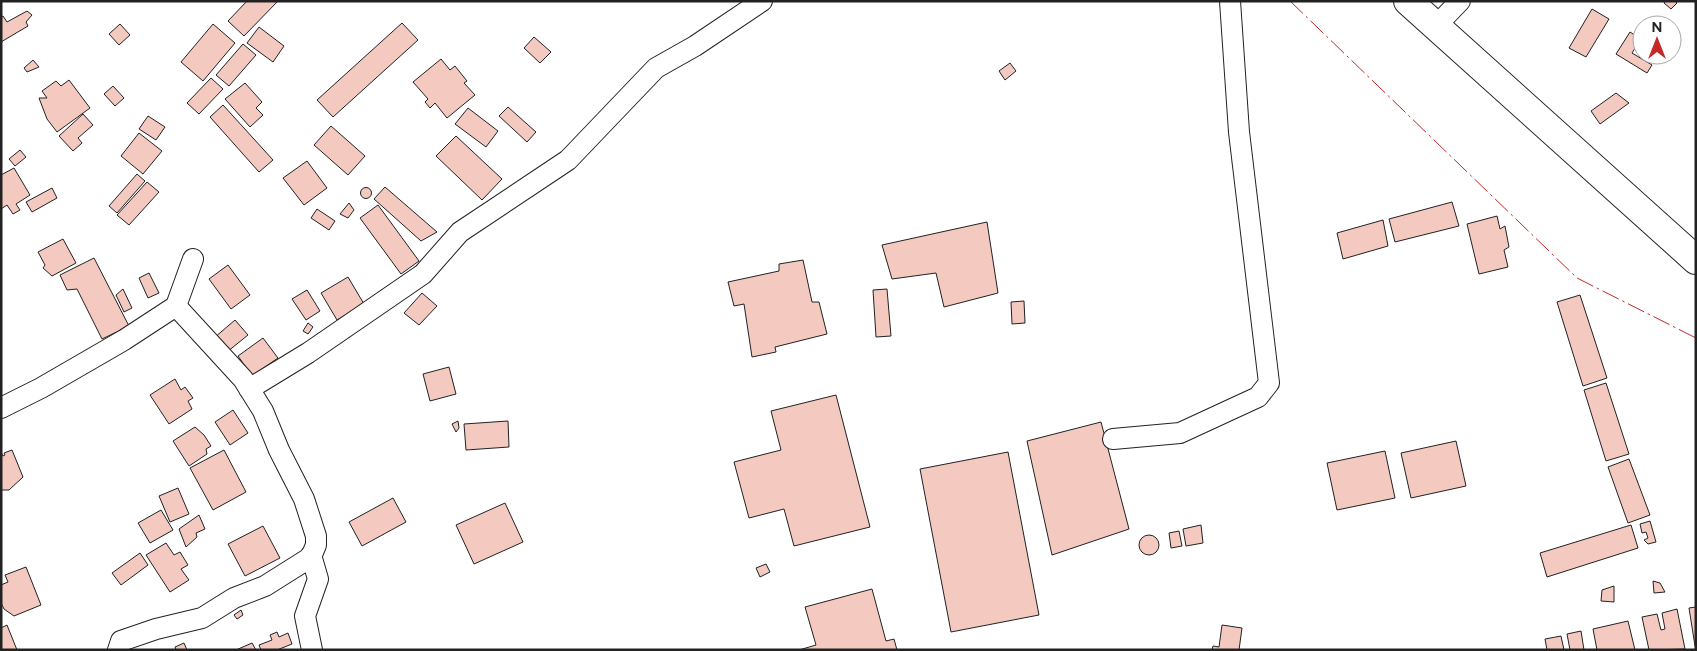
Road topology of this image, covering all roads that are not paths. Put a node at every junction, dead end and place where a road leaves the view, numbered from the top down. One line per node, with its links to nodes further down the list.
1 (762, 1): 9 (street)
2 (1230, 1): 11 (street)
3 (1408, 1): 5 (highway)
4 (1460, 1): 5 (street)
5 (1436, 26): 7 (highway)
6 (194, 259): 8 (street)
7 (1696, 260)
8 (176, 306): 9 (street); 10 (street)
9 (249, 389): 12 (street)
10 (1, 408)
11 (1113, 440)
12 (312, 555): 13 (street); 14 (street)
13 (118, 650)
14 (312, 650)

